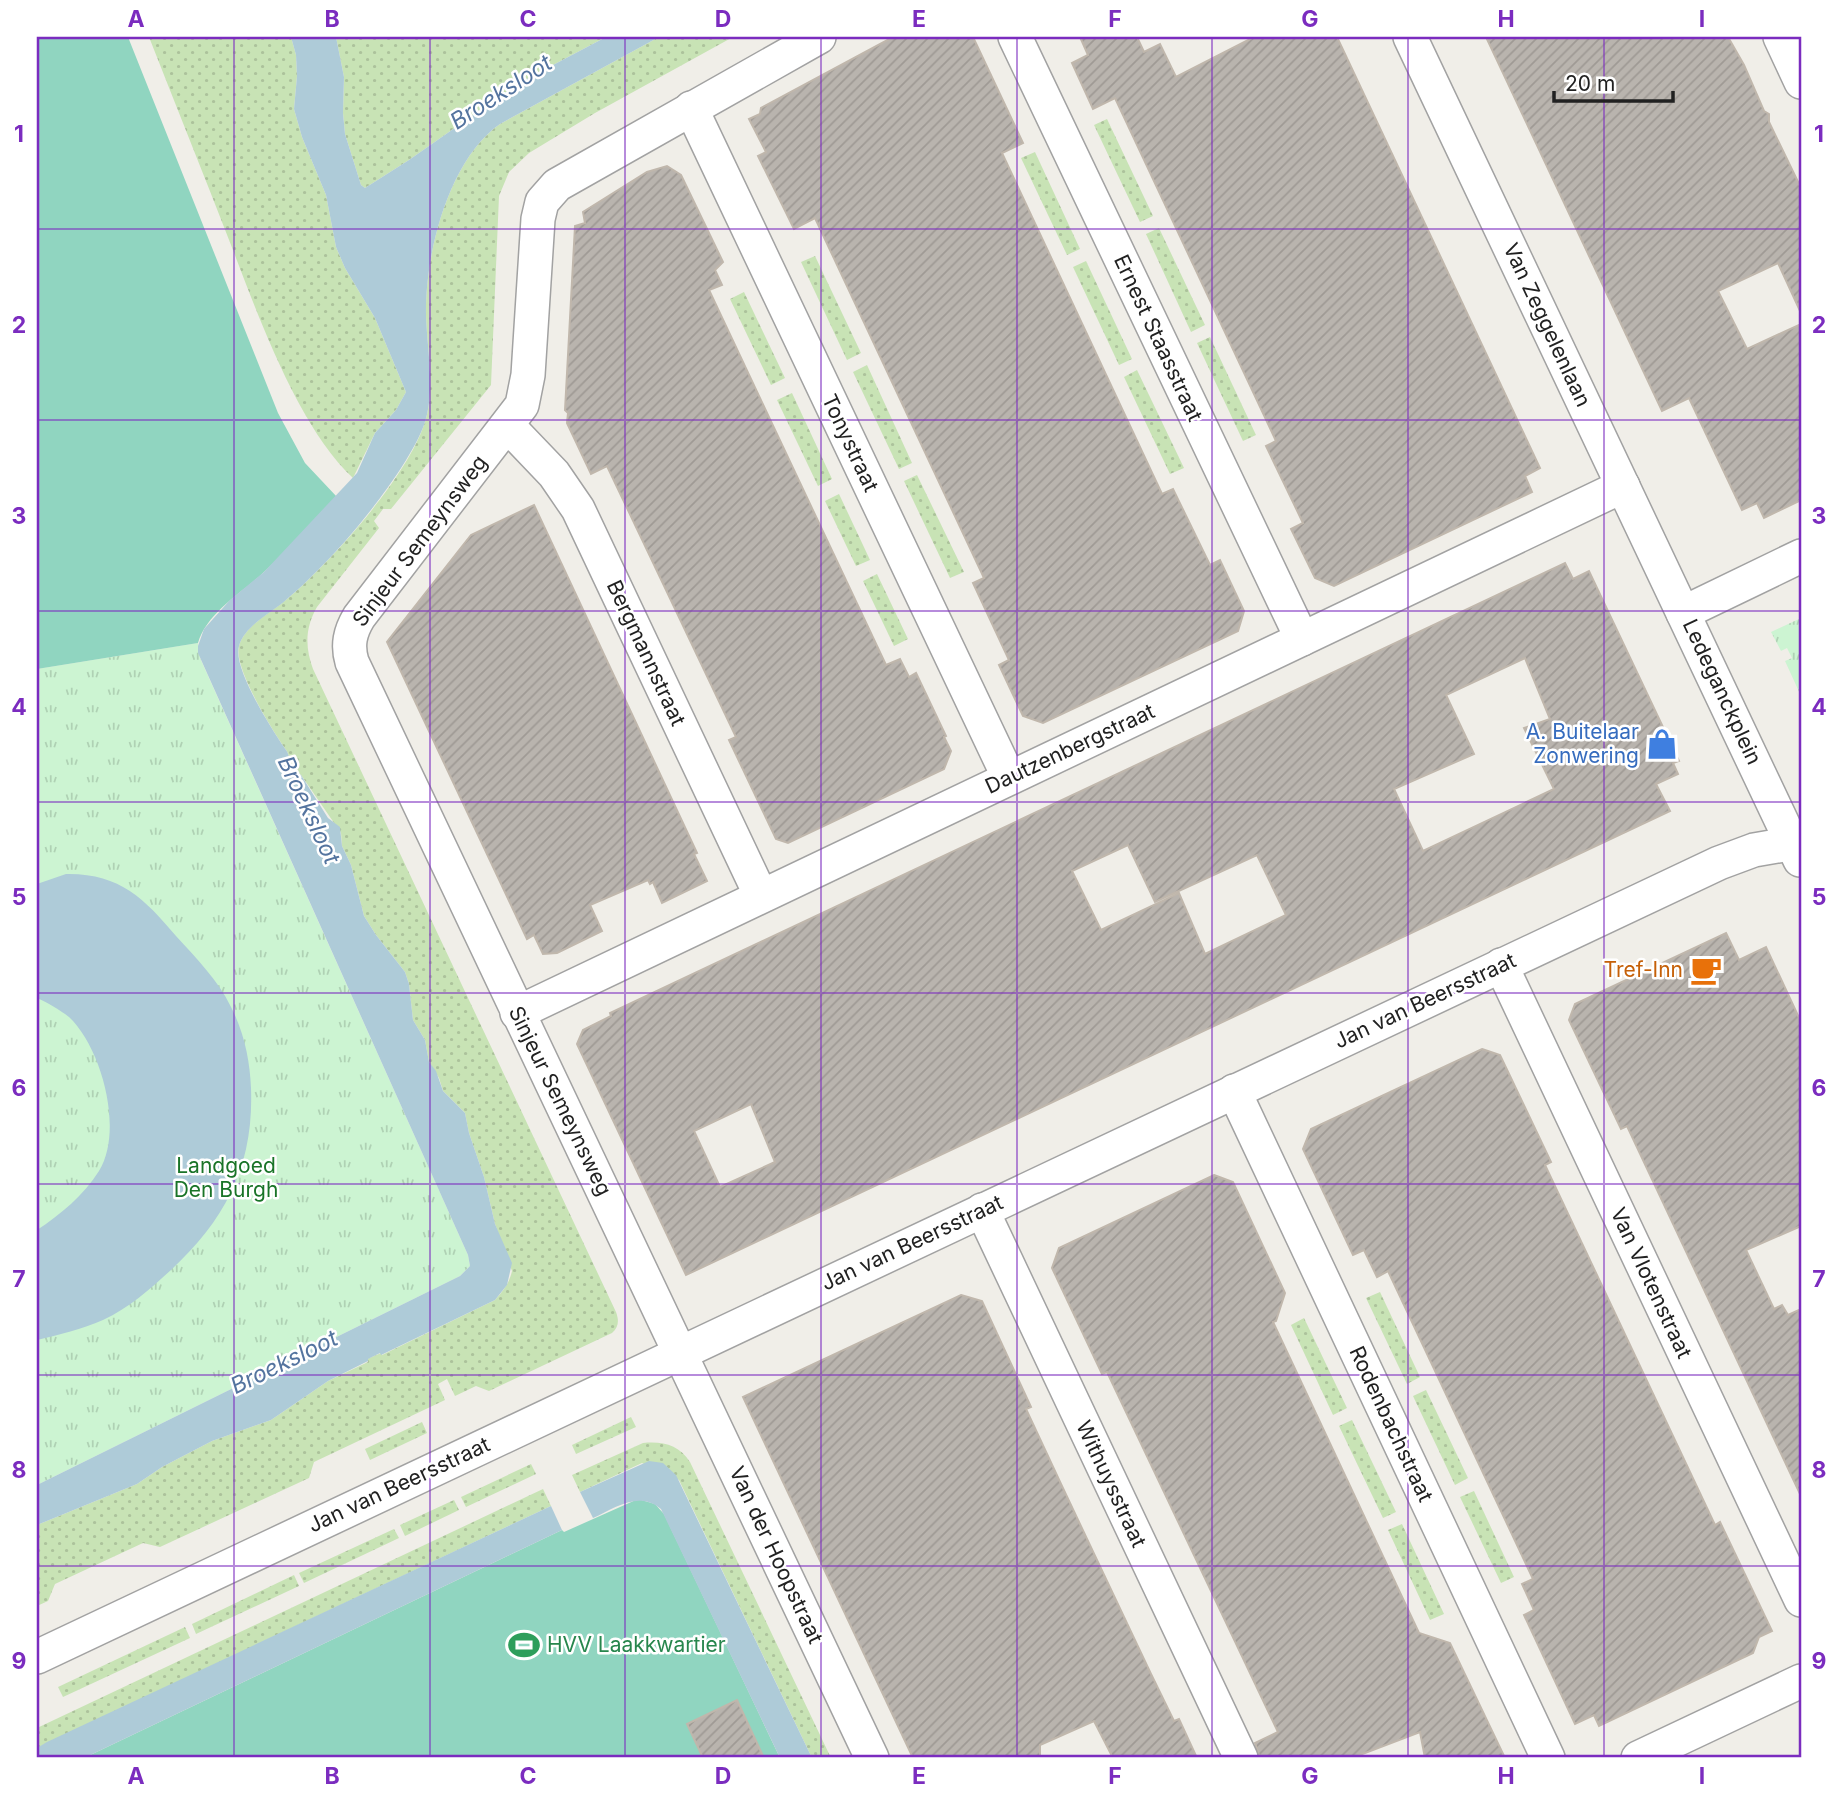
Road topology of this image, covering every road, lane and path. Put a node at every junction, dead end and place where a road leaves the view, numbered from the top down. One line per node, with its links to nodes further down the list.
1 (818, 37): 6 (street, Sinjeur Semeynsweg)
2 (1015, 37): 11 (street, Ernest Staasstraat)
3 (1410, 37): 8 (street, Van Zeggelenlaan)
4 (1780, 37): 5 (street)
5 (1801, 82)
6 (691, 108): 7 (street, Sinjeur Semeynsweg); 12 (street, Tonystraat)
7 (508, 426): 14 (street, Bergmannstraat); 16 (street, Sinjeur Semeynsweg)
8 (1623, 486): 10 (street, Van Zeggelenlaan); 11 (street, Dautzenbergstraat)
9 (1801, 556): 10 (street, Ledeganckplein)
10 (1683, 613): 13 (street, Ledeganckplein)
11 (1302, 639): 12 (street, Dautzenbergstraat)
12 (1010, 778): 14 (street, Dautzenbergstraat)
13 (1798, 849): 15 (street, Jan van Beersstraat)
14 (761, 896): 16 (street, Dautzenbergstraat)
15 (1501, 965): 17 (street, Jan van Beersstraat); 20 (street, Van Vlotenstraat)
16 (517, 1013): 19 (street, Sinjeur Semeynsweg)
17 (1234, 1091): 18 (street, Jan van Beersstraat); 25 (street, Rodenbachstraat)
18 (982, 1210): 19 (street, Jan van Beersstraat); 24 (street, Withuysstraat)
19 (680, 1352): 21 (street, Jan van Beersstraat); 23 (street, Van der Hoopstraat)
20 (1801, 1600)
21 (37, 1657)
22 (1801, 1681): 26 (street)
23 (872, 1758)
24 (1241, 1758)
25 (1548, 1758)
26 (1638, 1758)

